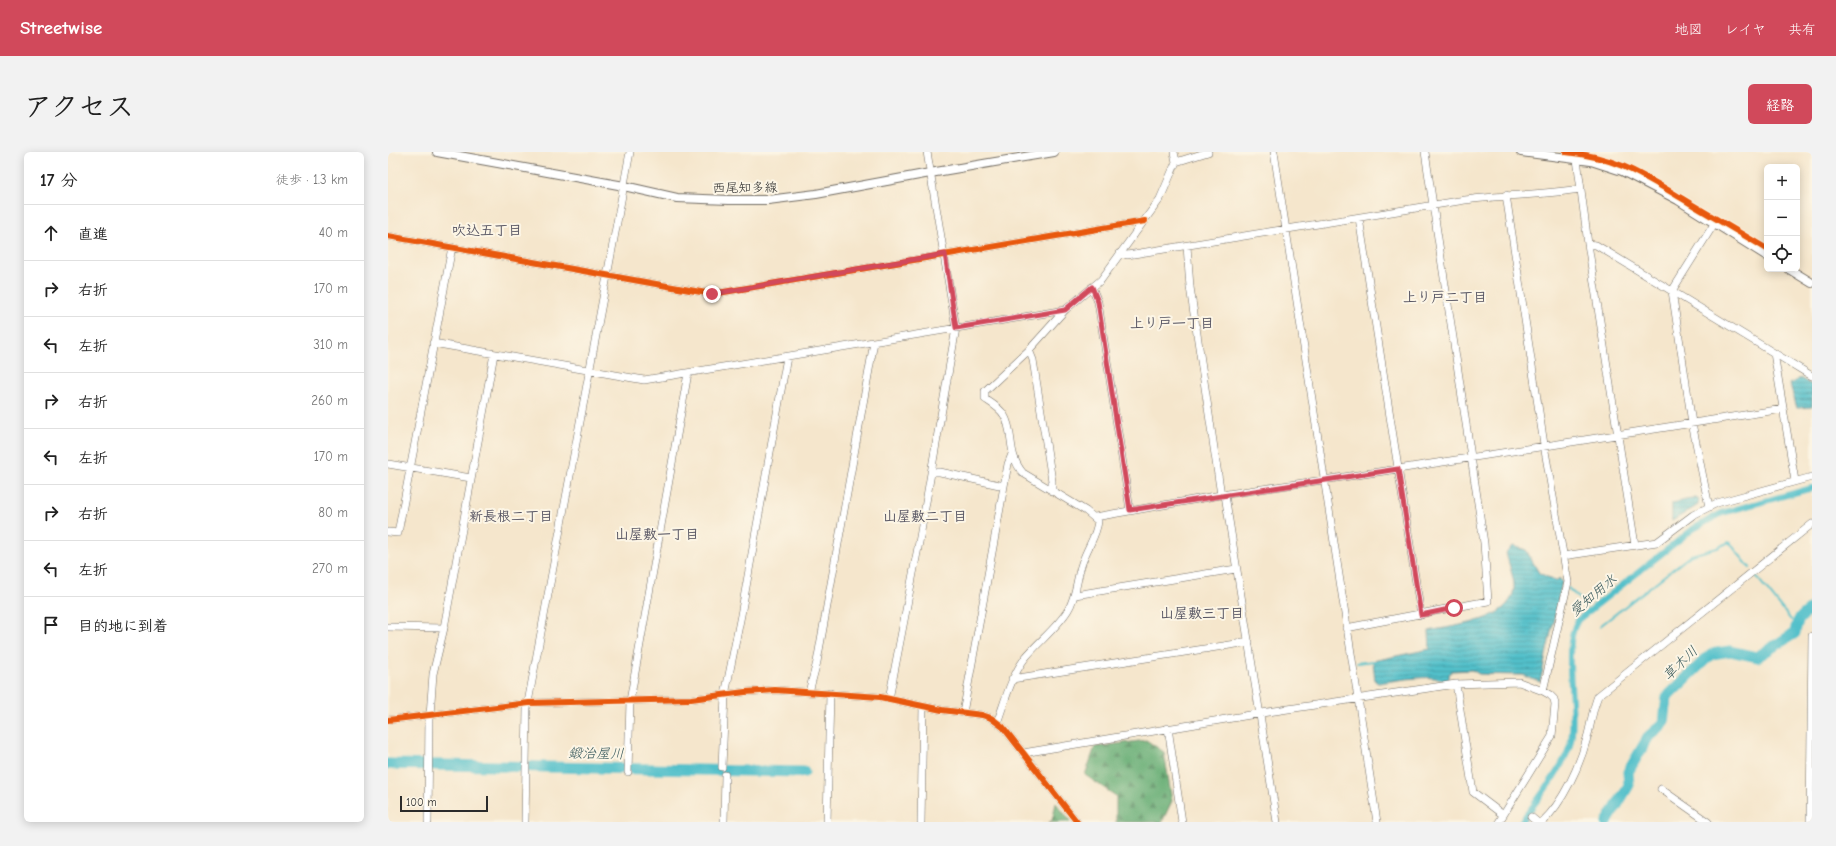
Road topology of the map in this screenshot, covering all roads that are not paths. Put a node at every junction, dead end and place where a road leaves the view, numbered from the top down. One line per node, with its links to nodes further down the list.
1 (437, 152): 14 (main road, 西尾知多線)
2 (630, 152): 14 (street)
3 (927, 152): 13 (street)
4 (1054, 152): 13 (main road, 西尾知多線)
5 (1174, 152): 12 (street)
6 (1208, 152): 12 (street)
7 (1274, 152): 21 (street)
8 (1425, 152): 17 (street)
9 (1521, 152): 10 (main road)
10 (1555, 154): 11 (main road)
11 (1577, 159): 15 (street); 20 (main road)
12 (1176, 162): 19 (street)
13 (930, 172): 14 (main road, 西尾知多線); 27 (street)
14 (624, 186): 30 (street)
15 (1580, 189): 16 (street); 23 (street)
16 (1506, 195): 17 (street); 48 (street)
17 (1432, 206): 18 (street); 50 (street)
18 (1359, 218): 21 (street); 53 (street)
19 (1144, 221): 26 (street); 27 (street)
20 (1714, 224): 28 (main road); 33 (street)
21 (1285, 230): 24 (street); 57 (street)
22 (388, 236): 25 (street)
23 (1588, 244): 33 (street); 47 (street)
24 (1187, 246): 26 (street); 61 (street)
25 (452, 247): 30 (street); 37 (street)
26 (1120, 253): 32 (street)
27 (945, 254): 30 (street); 35 (street)
28 (1764, 254)
29 (1793, 272): 31 (main road)
30 (606, 276): 42 (street)
31 (1812, 283)
32 (1092, 287): 34 (street); 63 (street)
33 (1672, 291): 39 (street); 46 (street)
34 (1065, 310): 35 (street); 38 (street)
35 (956, 328): 36 (street); 54 (street)
36 (874, 342): 41 (street); 80 (street)
37 (433, 343): 40 (street); 52 (street)
38 (1029, 350): 49 (street); 60 (street)
39 (1774, 353): 44 (street); 45 (street)
40 (494, 354): 42 (street); 56 (street)
41 (787, 357): 43 (street); 82 (street)
42 (589, 370): 43 (street); 86 (street)
43 (688, 373): 85 (street)
44 (1812, 376)
45 (1783, 409): 46 (street); 58 (street)
46 (1692, 423): 47 (street); 62 (street)
47 (1618, 435): 48 (street); 67 (street)
48 (1545, 446): 50 (street); 68 (street)
49 (1012, 454): 59 (street); 60 (street)
50 (1472, 458): 53 (street); 71 (street)
51 (388, 464): 52 (street)
52 (410, 468): 56 (street); 66 (street)
53 (1398, 469): 57 (street); 71 (street)
54 (931, 472): 59 (street); 83 (street)
55 (1812, 476): 58 (street)
56 (471, 478): 73 (street)
57 (1324, 480): 61 (street); 74 (street)
58 (1795, 481): 62 (street)
59 (1004, 486): 88 (street)
60 (1052, 491): 64 (street)
61 (1223, 495): 63 (street); 69 (street)
62 (1709, 507): 67 (street)
63 (1130, 510): 64 (street)
64 (1095, 517): 70 (street)
65 (1812, 524): 111 (street)
66 (388, 532)
67 (1635, 545): 68 (street)
68 (1563, 556): 79 (street)
69 (1236, 569): 70 (street); 76 (street)
70 (1075, 595): 77 (street)
71 (1421, 615): 74 (street)
72 (388, 627): 73 (street)
73 (444, 628): 90 (street)
74 (1346, 628): 84 (street)
75 (1812, 636): 95 (street)
76 (1249, 642): 77 (street); 89 (street)
77 (1012, 679): 92 (street)
78 (1456, 684): 79 (street); 84 (street); 100 (street)
79 (1543, 691): 100 (street)
80 (809, 692): 81 (street); 82 (street)
81 (830, 693): 83 (street); 104 (street)
82 (725, 695): 85 (street); 96 (street)
83 (889, 698): 87 (street)
84 (1358, 698): 89 (street); 109 (street)
85 (630, 701): 86 (street); 97 (street)
86 (529, 703): 90 (street); 102 (street)
87 (923, 706): 88 (street); 105 (street)
88 (962, 713): 92 (street)
89 (1260, 714): 93 (street); 108 (street)
90 (430, 715): 91 (street); 101 (street)
91 (388, 720)
92 (997, 722): 94 (street)
93 (1168, 728): 94 (street); 107 (street)
94 (1023, 753): 106 (street)
95 (1811, 761): 113 (street)
96 (722, 767)
97 (628, 769)
98 (725, 775): 103 (street)
99 (1661, 789): 112 (street)
100 (1502, 814): 110 (street)
101 (428, 822)
102 (525, 822)
103 (724, 822)
104 (827, 822)
105 (921, 822)
106 (1077, 822)
107 (1182, 822)
108 (1277, 822)
109 (1377, 822)
110 (1499, 822)
111 (1542, 822)
112 (1708, 822)
113 (1810, 822)

